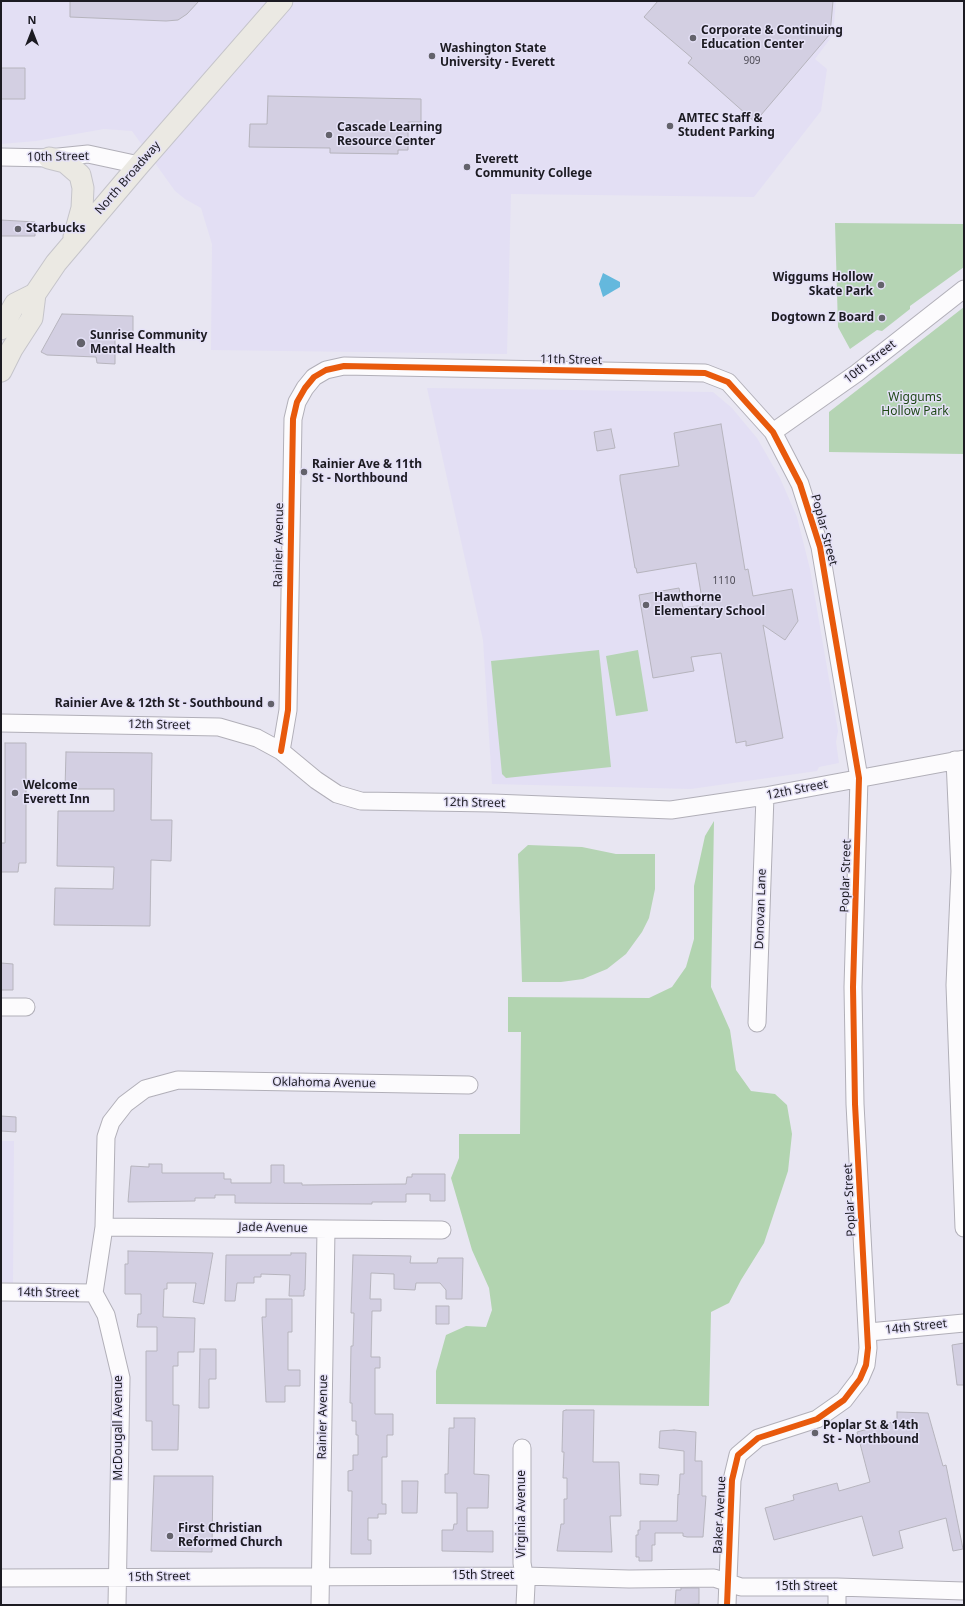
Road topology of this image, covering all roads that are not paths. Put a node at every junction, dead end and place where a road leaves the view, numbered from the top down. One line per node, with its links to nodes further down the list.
1 (282, 1): 4 (main road, North Broadway)
2 (1, 157): 3 (street, 10th Street)
3 (50, 158): 4 (street, 10th Street); 5 (main road)
4 (139, 164): 5 (main road, North Broadway)
5 (72, 242): 7 (main road, North Broadway)
6 (964, 289): 11 (street, 10th Street)
7 (35, 294): 8 (main road); 10 (main road, North Broadway)
8 (1, 329)
9 (344, 366): 11 (street, 11th Street); 13 (street, Rainier Avenue)
10 (1, 371)
11 (773, 432): 15 (street, Poplar Street)
12 (1, 723): 13 (street, 12th Street)
13 (281, 750): 16 (street, 12th Street)
14 (959, 760): 15 (street, 12th Street); 22 (street)
15 (859, 778): 16 (street, 12th Street); 28 (street, Poplar Street)
16 (765, 796): 19 (street, Donovan Lane)
17 (1, 1007): 18 (street)
18 (26, 1007)
19 (757, 1023)
20 (469, 1085): 21 (street, Oklahoma Avenue)
21 (104, 1227): 23 (street, Jade Avenue); 26 (street)
22 (964, 1228)
23 (326, 1229): 24 (street, Jade Avenue); 31 (street, Rainier Avenue)
24 (442, 1230)
25 (1, 1292): 26 (street, 14th Street)
26 (94, 1293): 33 (street, McDougall Avenue)
27 (964, 1322): 28 (street, 14th Street)
28 (868, 1332): 34 (street, Baker Avenue)
29 (522, 1448): 30 (street, Virginia Avenue)
30 (524, 1576): 31 (street, 15th Street); 34 (street, 15th Street); 39 (street, Virginia Avenue)
31 (320, 1577): 33 (street, 15th Street); 38 (street, Rainier Avenue)
32 (1, 1578): 33 (street, 15th Street)
33 (118, 1578): 37 (street, McDougall Avenue)
34 (728, 1583): 35 (street, 15th Street); 40 (street, Baker Avenue)
35 (837, 1587): 36 (street, 15th Street); 41 (street)
36 (964, 1591)
37 (117, 1605)
38 (320, 1605)
39 (525, 1605)
40 (727, 1605)
41 (837, 1605)

